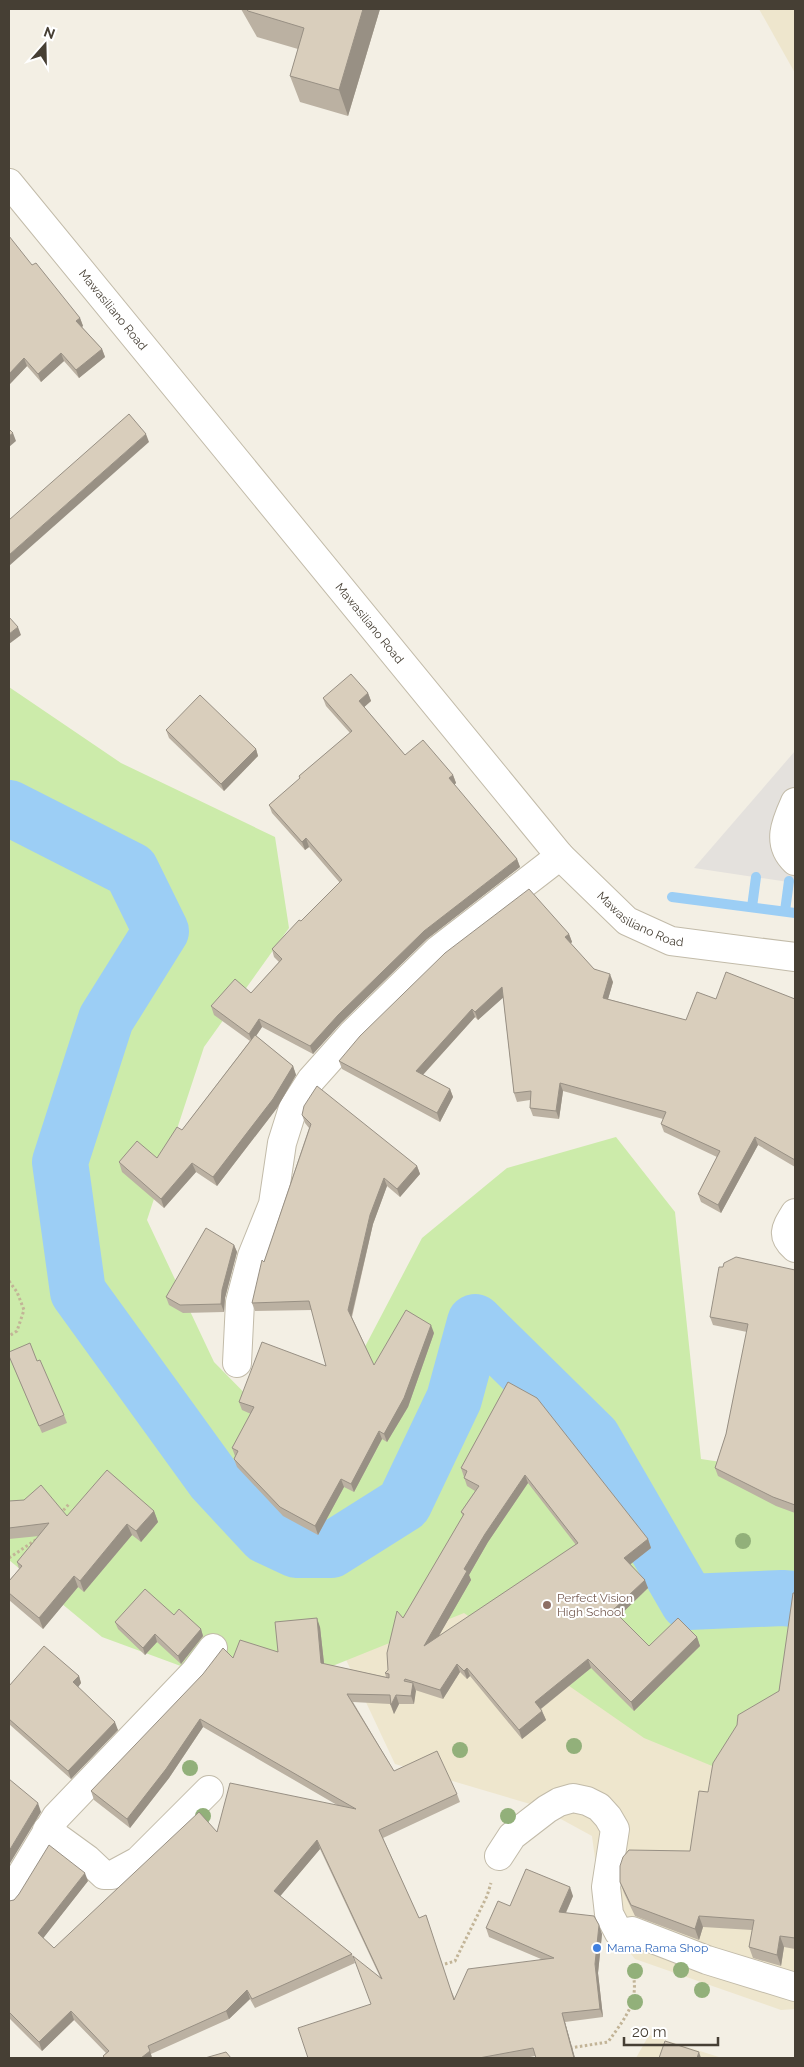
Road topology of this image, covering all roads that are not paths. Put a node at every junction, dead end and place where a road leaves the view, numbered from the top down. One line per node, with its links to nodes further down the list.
1 (9, 183): 3 (street, Mawasiliano Road)
2 (795, 802): 4 (street)
3 (560, 856): 5 (street, Mawasiliano Road); 8 (street)
4 (795, 861)
5 (795, 957)
6 (795, 1214): 7 (street)
7 (795, 1248)
8 (237, 1363)
9 (213, 1648): 11 (street)
10 (209, 1790): 11 (street)
11 (47, 1830): 13 (street)
12 (499, 1856): 14 (street)
13 (9, 1895)
14 (795, 1987)

